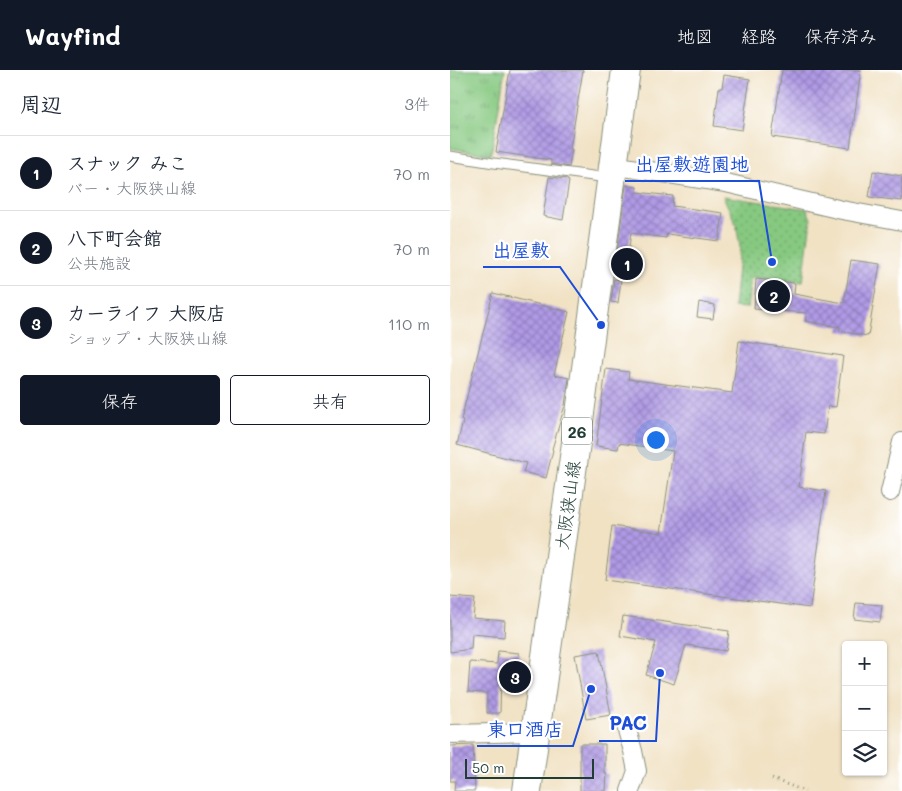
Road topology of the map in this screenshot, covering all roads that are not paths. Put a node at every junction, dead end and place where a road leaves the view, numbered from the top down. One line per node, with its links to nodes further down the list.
1 (626, 70): 3 (main road, 大阪狭山線 / 26)
2 (450, 156): 3 (lane)
3 (612, 172): 4 (street); 8 (main road, 大阪狭山線 / 26)
4 (902, 221)
5 (902, 442): 6 (street)
6 (890, 492)
7 (627, 730): 11 (street)
8 (535, 732): 9 (street); 10 (main road, 大阪狭山線 / 26)
9 (450, 734)
10 (527, 791)
11 (630, 791)

